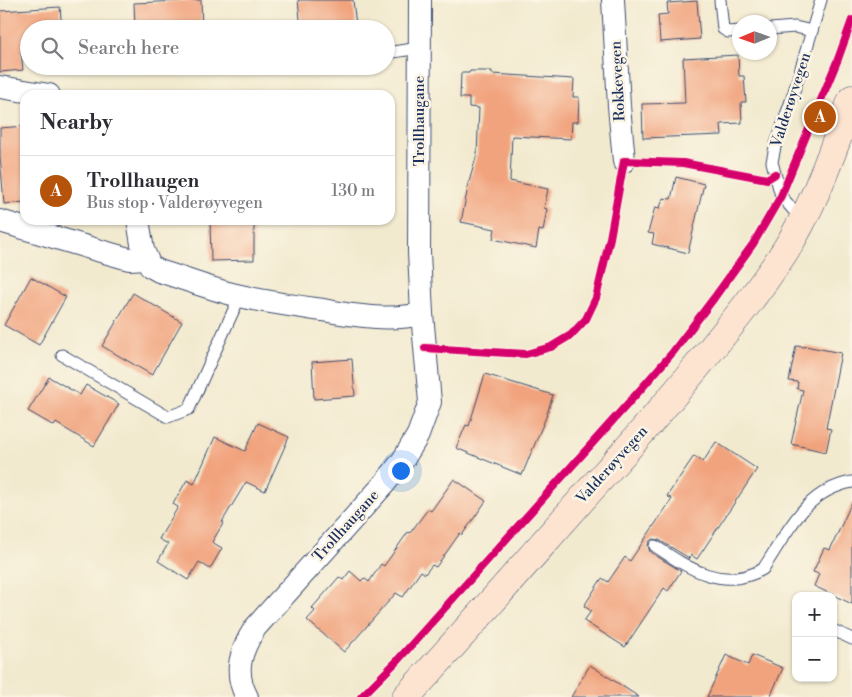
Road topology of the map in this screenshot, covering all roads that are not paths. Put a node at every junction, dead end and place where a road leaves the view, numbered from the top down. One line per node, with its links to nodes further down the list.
1 (420, 0): 8 (street, Trollhaugane)
2 (614, 0): 13 (street, Rokkevegen)
3 (720, 0): 7 (lane)
4 (820, 0): 6 (lane, Valderøyvegen)
5 (777, 28): 6 (lane, Valderøyvegen)
6 (812, 31): 14 (lane, Valderøyvegen)
7 (732, 32)
8 (420, 48): 9 (lane); 19 (street, Trollhaugane)
9 (395, 52)
10 (0, 87): 11 (street)
11 (20, 90)
12 (852, 100): 14 (main road, Valderøyvegen)
13 (624, 161)
14 (802, 220): 26 (main road, Valderøyvegen)
15 (0, 222): 17 (street)
16 (139, 225): 17 (street)
17 (146, 258): 18 (street)
18 (240, 296): 19 (street); 20 (lane)
19 (422, 314): 25 (street, Trollhaugane)
20 (62, 355)
21 (852, 482): 22 (lane)
22 (655, 546)
23 (837, 632): 24 (lane)
24 (852, 639)
25 (247, 697)
26 (406, 697)

